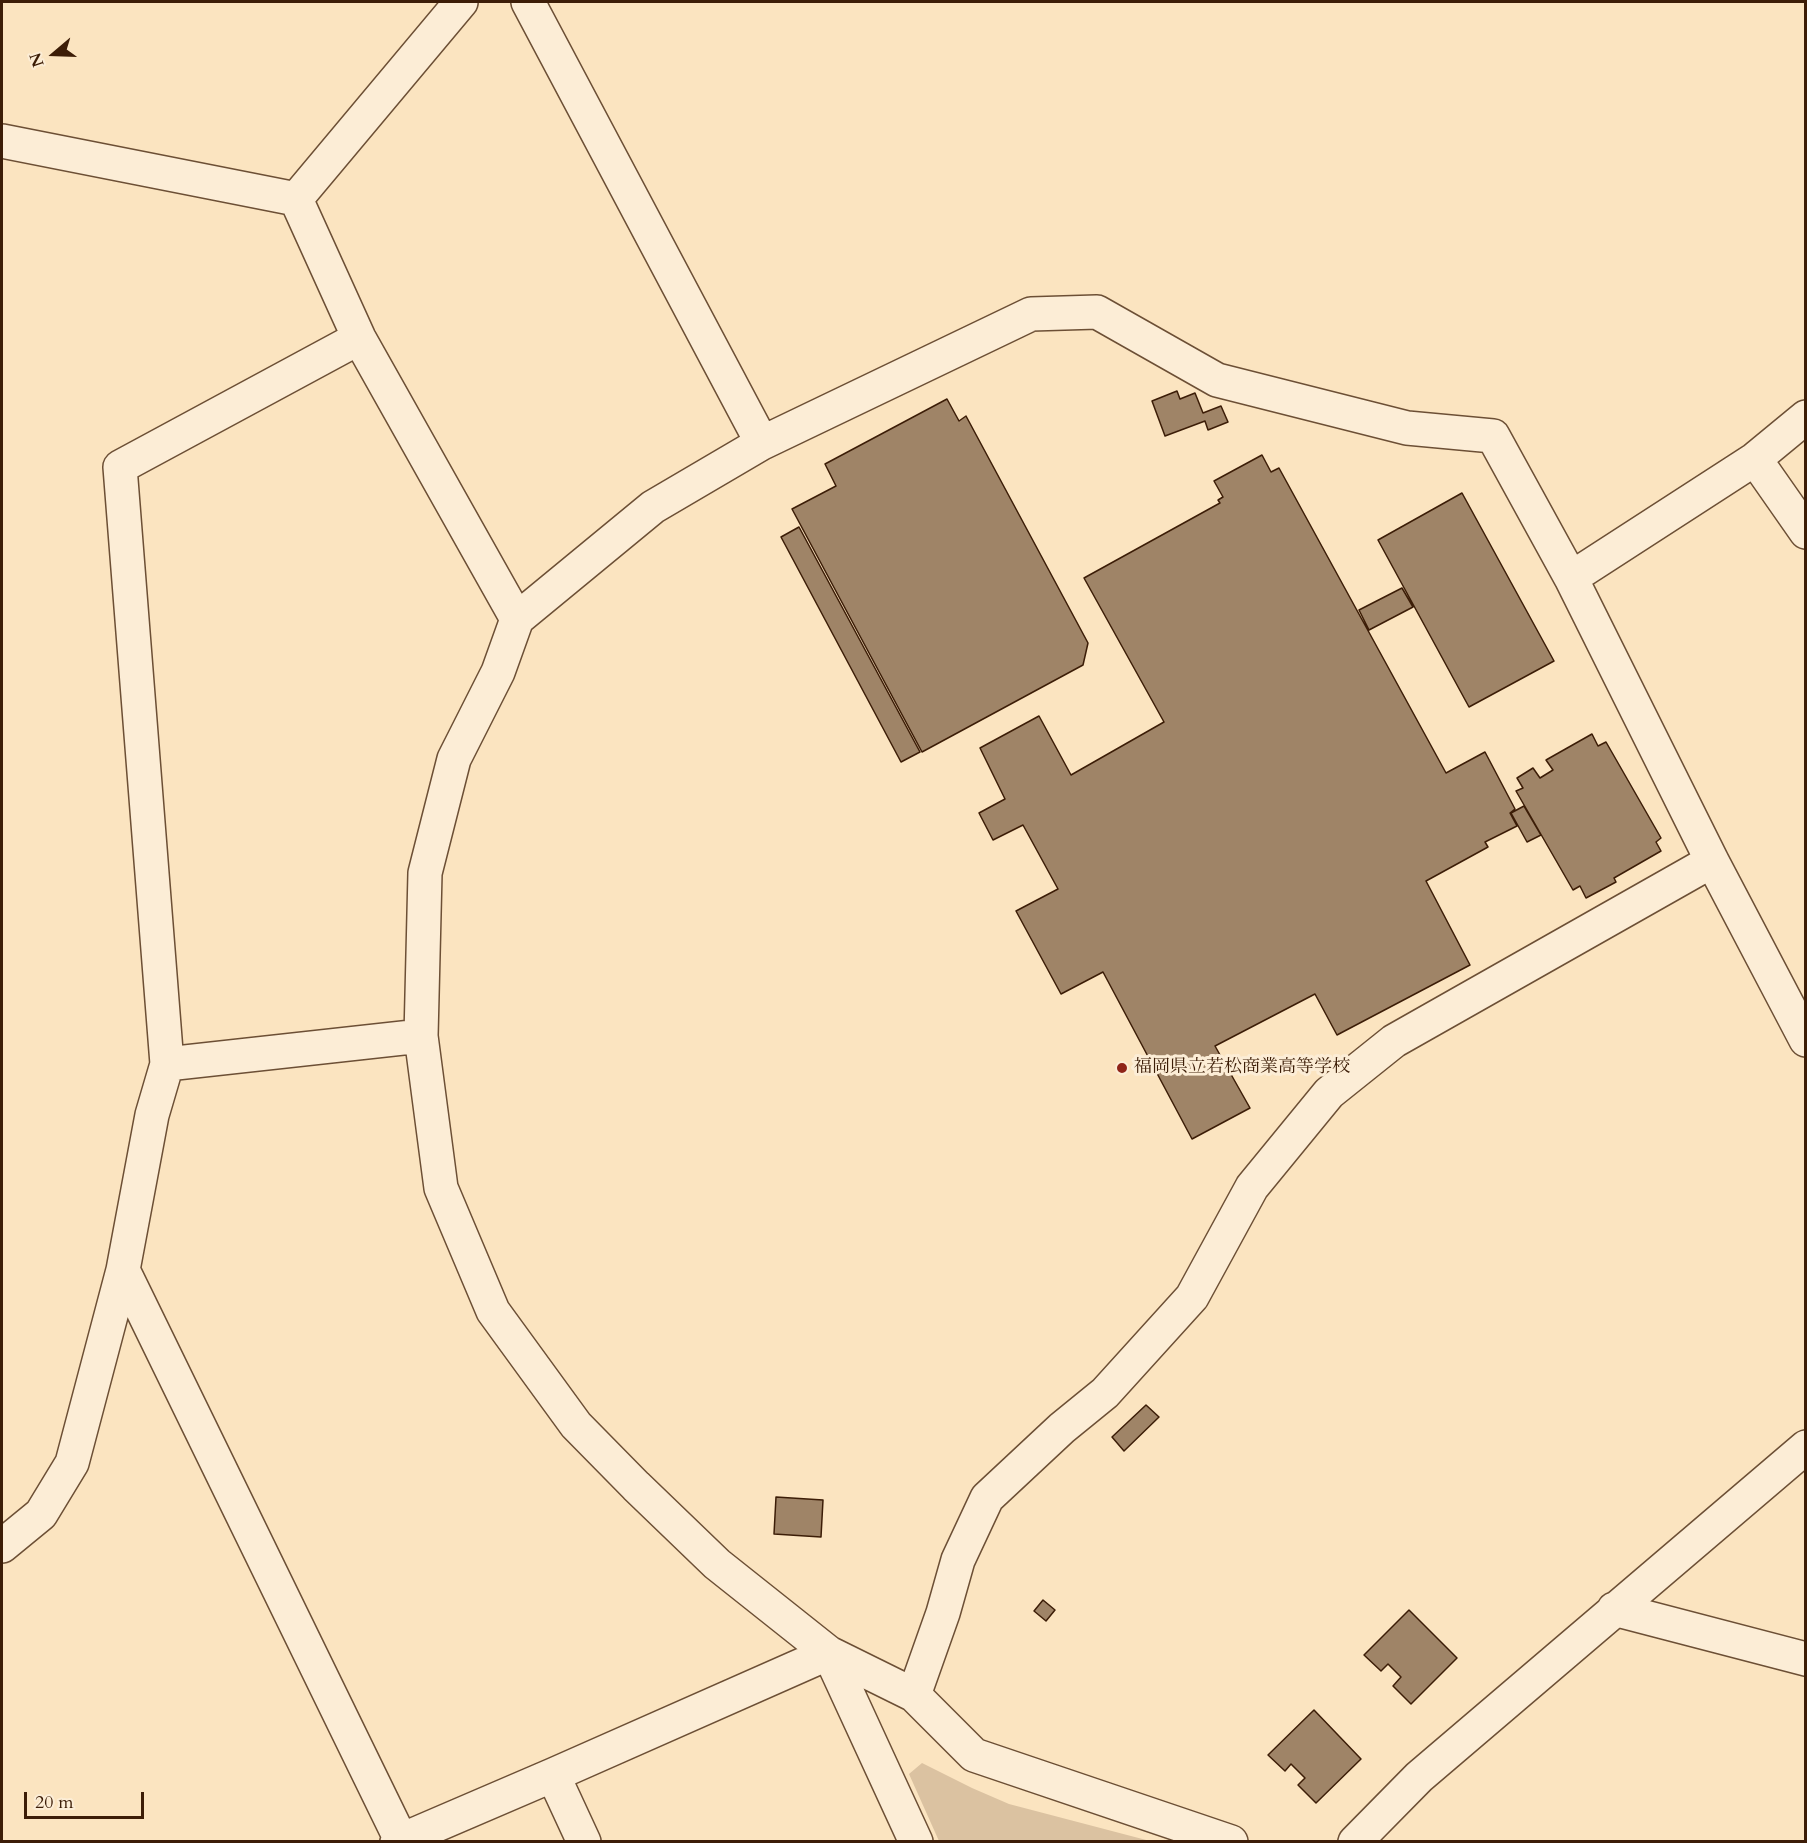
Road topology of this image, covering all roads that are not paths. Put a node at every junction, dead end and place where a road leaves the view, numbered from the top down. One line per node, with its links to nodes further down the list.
1 (461, 2): 4 (street)
2 (528, 2): 7 (street)
3 (2, 141): 4 (street)
4 (296, 199): 5 (street)
5 (359, 338): 11 (street); 15 (street)
6 (1806, 417): 8 (street)
7 (762, 443): 10 (street); 11 (street)
8 (1755, 459): 9 (street); 10 (street)
9 (1806, 532)
10 (1571, 578): 12 (street)
11 (517, 620): 13 (street)
12 (1712, 861): 14 (street); 22 (street)
13 (422, 1036): 15 (street); 20 (street)
14 (1805, 1037)
15 (167, 1064): 16 (street)
16 (123, 1270): 18 (street); 24 (street)
17 (1806, 1447): 19 (street)
18 (2, 1546)
19 (1614, 1609): 21 (street); 28 (street)
20 (830, 1653): 22 (street); 23 (street); 26 (street)
21 (1806, 1659)
22 (914, 1695): 27 (street)
23 (554, 1775): 24 (street); 25 (street)
24 (399, 1840)
25 (584, 1842)
26 (916, 1842)
27 (1231, 1842)
28 (1355, 1842)

